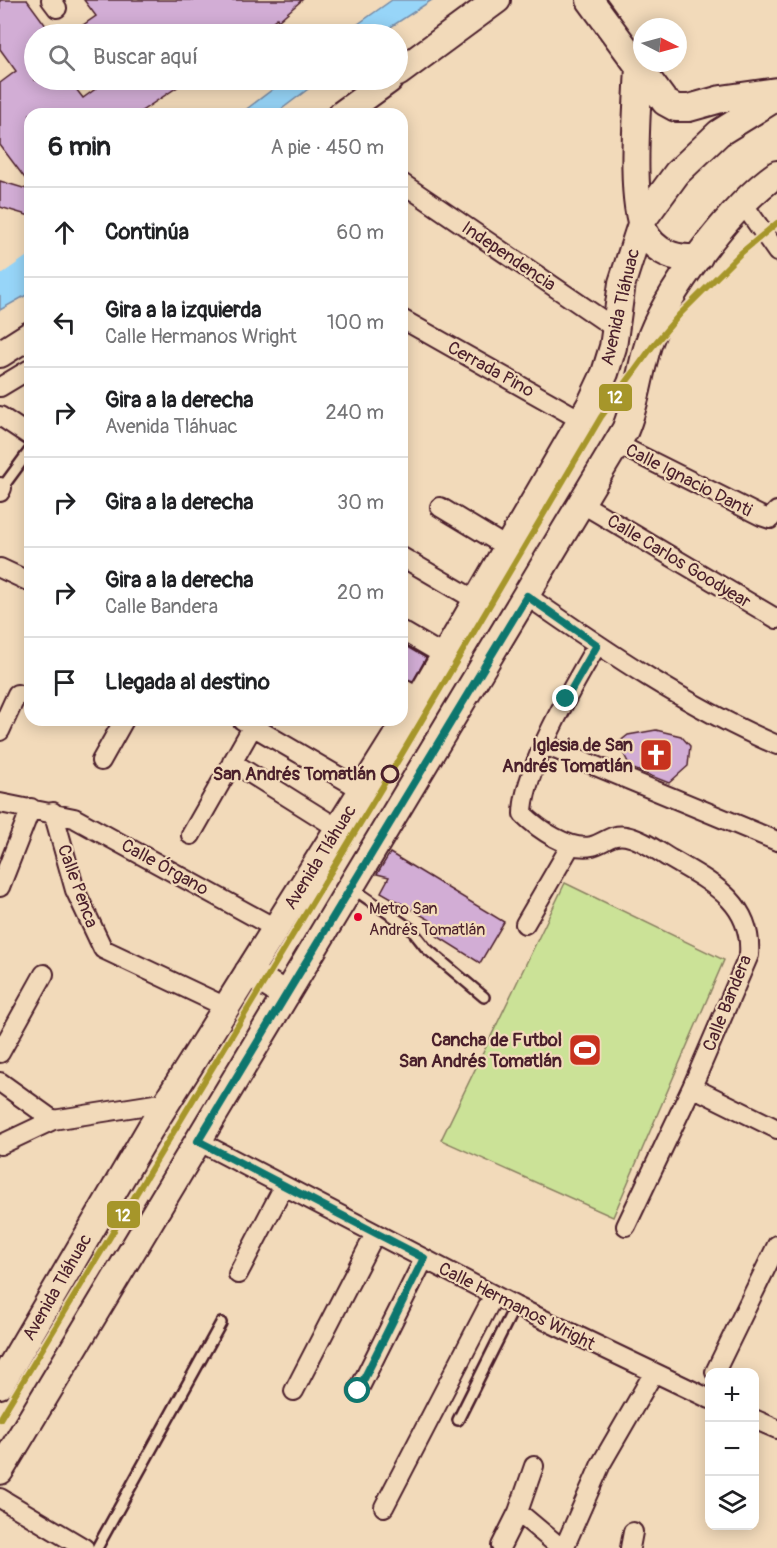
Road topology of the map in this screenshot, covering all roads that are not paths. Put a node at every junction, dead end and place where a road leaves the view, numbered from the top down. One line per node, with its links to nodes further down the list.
1 (497, 0): 4 (main road)
2 (590, 0): 3 (main road)
3 (633, 55)
4 (408, 66)
5 (639, 72): 14 (main road)
6 (645, 72): 8 (main road)
7 (375, 90): 10 (main road)
8 (777, 91)
9 (777, 97): 14 (main road, Avenida Tláhuac)
10 (350, 108)
11 (775, 176): 13 (main road, Avenida Tláhuac)
12 (408, 187): 18 (street, Independencia)
13 (744, 205): 15 (street); 16 (main road, Avenida Tláhuac)
14 (642, 221): 16 (main road); 18 (main road, Avenida Tláhuac)
15 (777, 252)
16 (699, 257): 26 (main road, Avenida Tláhuac)
17 (408, 322): 24 (street, Cerrada Pino)
18 (616, 329): 24 (main road, Avenida Tláhuac)
19 (24, 339): 20 (main road)
20 (0, 354)
21 (24, 373): 22 (street)
22 (0, 387)
23 (0, 416): 25 (street)
24 (581, 420): 32 (main road, Avenida Tláhuac)
25 (24, 432)
26 (617, 444): 29 (main road, Avenida Tláhuac); 31 (street, Calle Ignacio Danti)
27 (24, 458): 28 (lane)
28 (1, 489)
29 (581, 503): 36 (main road, Avenida Tláhuac); 38 (street, Calle Carlos Goodyear)
30 (440, 507): 32 (street)
31 (769, 513)
32 (508, 548): 37 (main road, Avenida Tláhuac)
33 (408, 560): 37 (street)
34 (0, 568): 35 (street)
35 (24, 579)
36 (527, 596): 40 (street); 62 (main road, Avenida Tláhuac)
37 (477, 602): 41 (main road, Avenida Tláhuac)
38 (777, 619)
39 (408, 634): 41 (street)
40 (597, 645): 49 (street); 50 (street)
41 (445, 656): 42 (main road, Avenida Tláhuac)
42 (411, 693)
43 (17, 694): 48 (street)
44 (121, 726): 51 (street)
45 (246, 726): 52 (street)
46 (252, 726): 53 (street)
47 (394, 726): 53 (main road, Avenida Tláhuac)
48 (0, 731)
49 (545, 745): 59 (street); 60 (street)
50 (777, 746)
51 (101, 761)
52 (232, 762): 57 (street); 58 (street)
53 (362, 790): 57 (main road, Avenida Tláhuac)
54 (0, 803): 55 (street)
55 (31, 808): 56 (street); 61 (street)
56 (53, 812): 64 (street, Calle Órgano); 69 (street, Calle Penca)
57 (339, 829): 64 (main road, Avenida Tláhuac)
58 (191, 835)
59 (777, 841)
60 (571, 845): 63 (street); 72 (street, Calle Bandera)
61 (0, 887)
62 (350, 887): 67 (main road, Avenida Tláhuac); 68 (lane)
63 (525, 924)
64 (275, 928): 65 (main road, Avenida Tláhuac)
65 (248, 972): 67 (main road); 69 (main road, Avenida Tláhuac)
66 (44, 974): 70 (street)
67 (286, 995): 76 (main road, Avenida Tláhuac)
68 (484, 997)
69 (226, 1007): 73 (main road, Avenida Tláhuac)
70 (0, 1053)
71 (0, 1082): 74 (street)
72 (692, 1087): 75 (street); 79 (street, Calle Bandera)
73 (167, 1102): 74 (street); 89 (main road, Avenida Tláhuac)
74 (53, 1120): 77 (street)
75 (777, 1129)
76 (198, 1141): 78 (street, Calle Hermanos Wright); 97 (main road, Avenida Tláhuac)
77 (0, 1145)
78 (284, 1186): 80 (street, Calle Hermanos Wright); 83 (street)
79 (626, 1226)
80 (375, 1234): 82 (street, Calle Hermanos Wright); 90 (street)
81 (777, 1245): 87 (street)
82 (424, 1258): 84 (street, Calle Hermanos Wright); 91 (street)
83 (238, 1274)
84 (494, 1295): 85 (street, Calle Hermanos Wright); 99 (street)
85 (515, 1306): 88 (street, Calle Hermanos Wright); 93 (lane)
86 (221, 1323): 102 (lane)
87 (717, 1368)
88 (652, 1374): 92 (street, Calle Hermanos Wright); 103 (street)
89 (0, 1385)
90 (294, 1391)
91 (358, 1391)
92 (705, 1392)
93 (458, 1420)
94 (759, 1421): 95 (street)
95 (777, 1429)
96 (534, 1466): 100 (street)
97 (0, 1471)
98 (0, 1498): 102 (street)
99 (384, 1507)
100 (518, 1512): 101 (street); 103 (street)
101 (501, 1546)
102 (86, 1548)
103 (562, 1548)

